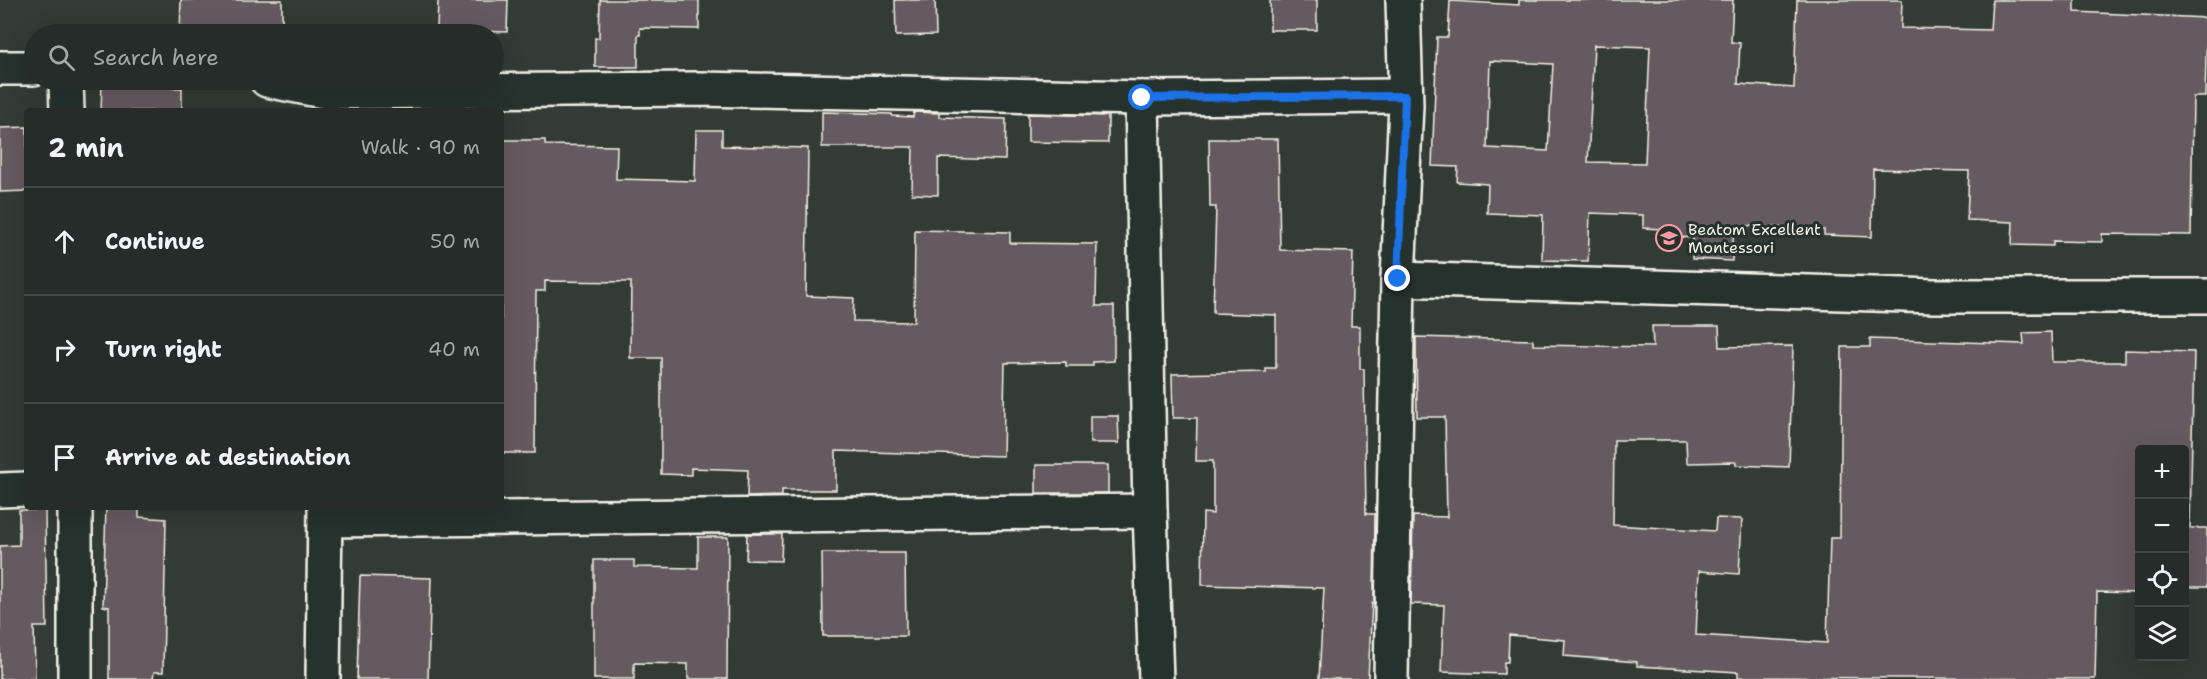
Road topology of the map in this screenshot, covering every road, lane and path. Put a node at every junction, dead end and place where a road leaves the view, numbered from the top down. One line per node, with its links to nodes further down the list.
1 (1403, 0): 6 (street)
2 (0, 68): 3 (street)
3 (24, 68)
4 (66, 90): 9 (street)
5 (294, 90): 8 (street)
6 (1405, 96): 7 (street); 10 (street)
7 (1142, 98): 8 (street); 15 (street)
8 (327, 102)
9 (67, 108)
10 (1398, 279): 11 (street); 20 (street)
11 (2207, 296)
12 (24, 489): 13 (street)
13 (0, 490)
14 (75, 510): 17 (street)
15 (1150, 511): 16 (street); 19 (street)
16 (325, 514): 18 (street)
17 (75, 679)
18 (324, 679)
19 (1156, 679)
20 (1391, 679)

